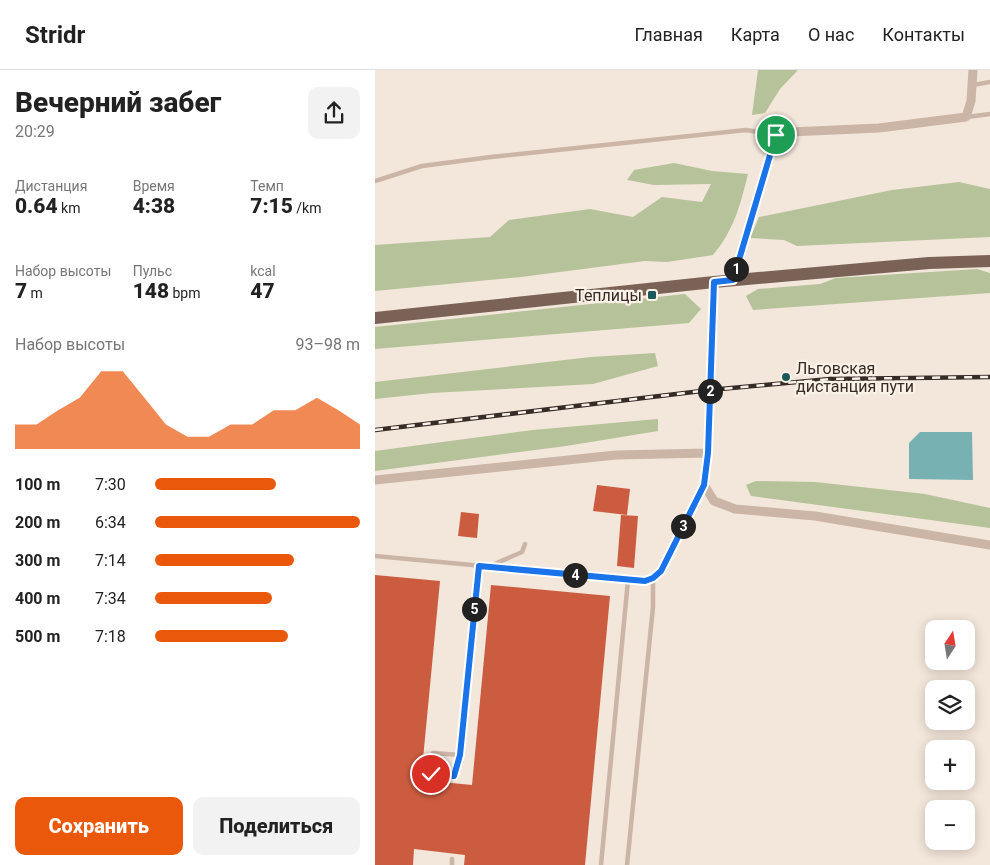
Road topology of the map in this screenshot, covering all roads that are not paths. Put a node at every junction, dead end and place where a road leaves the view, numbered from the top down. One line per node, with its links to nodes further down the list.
1 (973, 70): 3 (street)
2 (990, 82): 3 (lane)
3 (971, 85): 5 (street)
4 (990, 114): 5 (lane)
5 (966, 117): 6 (street)
6 (776, 135): 7 (lane); 9 (street)
7 (375, 181)
8 (990, 261): 9 (main road)
9 (733, 280): 10 (main road)
10 (714, 282): 11 (main road); 12 (street)
11 (375, 318)
12 (708, 453): 13 (street); 14 (street)
13 (375, 480)
14 (704, 485): 16 (street); 20 (lane)
15 (525, 544): 19 (lane)
16 (990, 545)
17 (375, 556): 18 (lane)
18 (479, 566): 19 (lane); 22 (lane)
19 (488, 567): 21 (lane)
20 (653, 578): 21 (lane); 26 (lane)
21 (628, 580): 25 (lane)
22 (460, 755): 22 (lane)
23 (453, 859): 24 (lane)
24 (452, 865)
25 (601, 865)
26 (627, 865)

